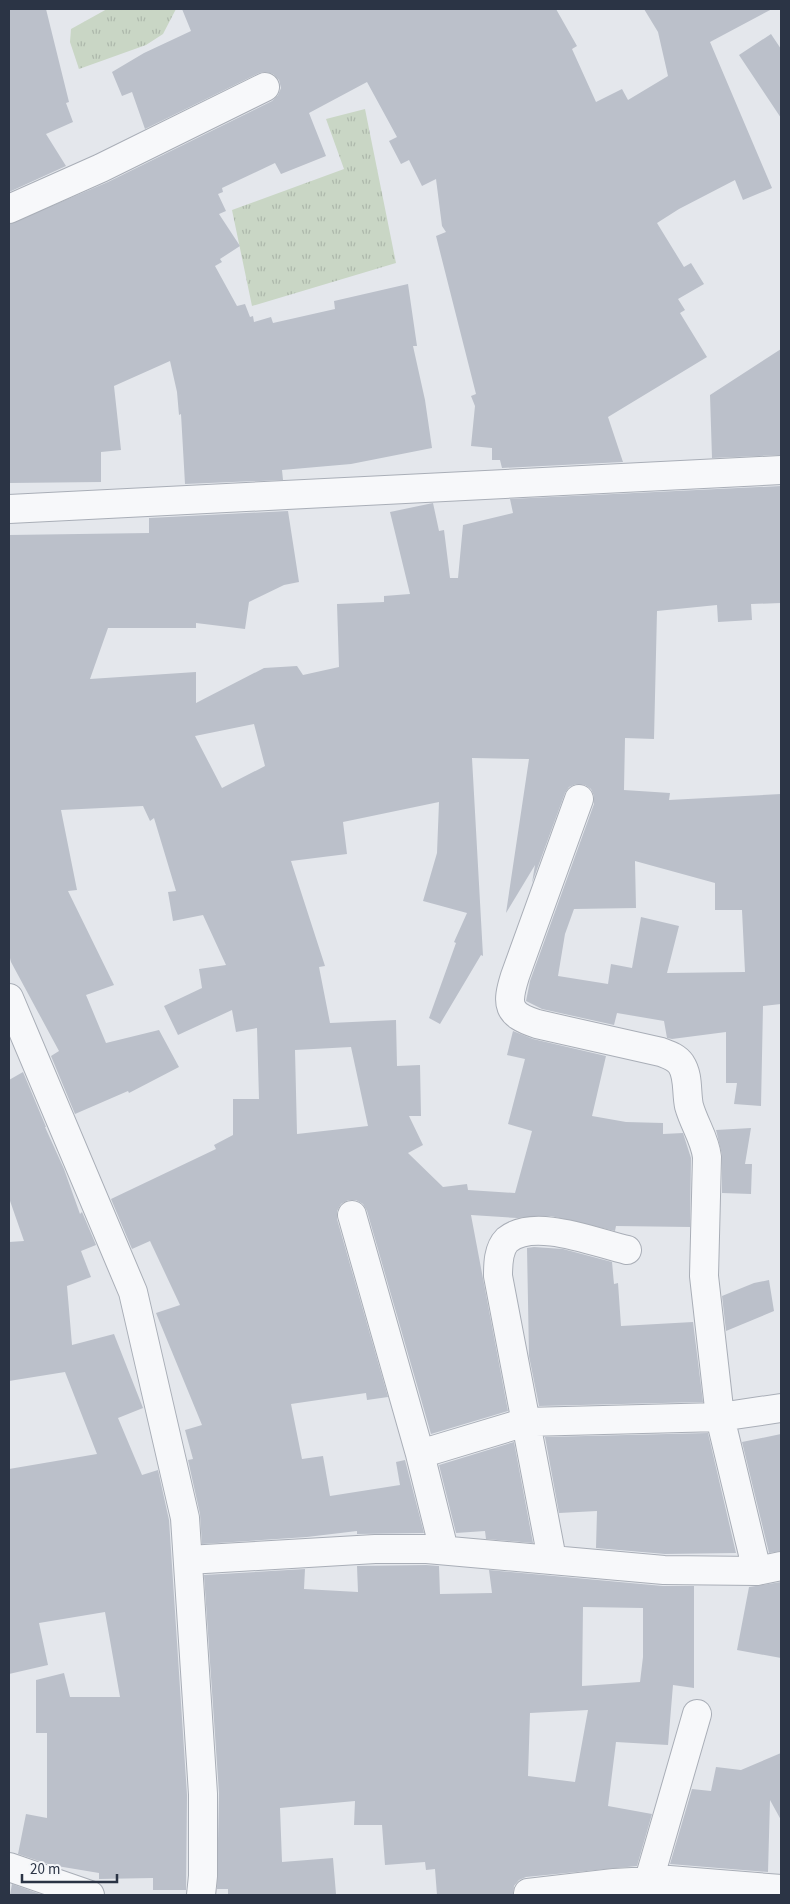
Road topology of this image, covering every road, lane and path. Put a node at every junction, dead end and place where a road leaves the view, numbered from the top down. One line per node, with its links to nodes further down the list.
1 (265, 86): 2 (street)
2 (9, 209)
3 (781, 470): 4 (street)
4 (9, 509)
5 (579, 799): 10 (street)
6 (9, 998): 14 (street)
7 (352, 1215): 12 (street)
8 (627, 1250): 11 (street)
9 (781, 1408): 10 (street)
10 (720, 1417): 11 (street); 16 (street)
11 (526, 1422): 12 (street); 15 (street)
12 (420, 1454): 13 (street)
13 (444, 1550): 14 (street); 15 (street)
14 (188, 1560): 23 (street)
15 (552, 1560): 16 (street)
16 (769, 1569)
17 (697, 1714): 19 (street)
18 (9, 1867): 22 (street)
19 (649, 1888): 20 (street); 21 (street)
20 (781, 1889)
21 (528, 1893)
22 (90, 1895)
23 (200, 1895)

